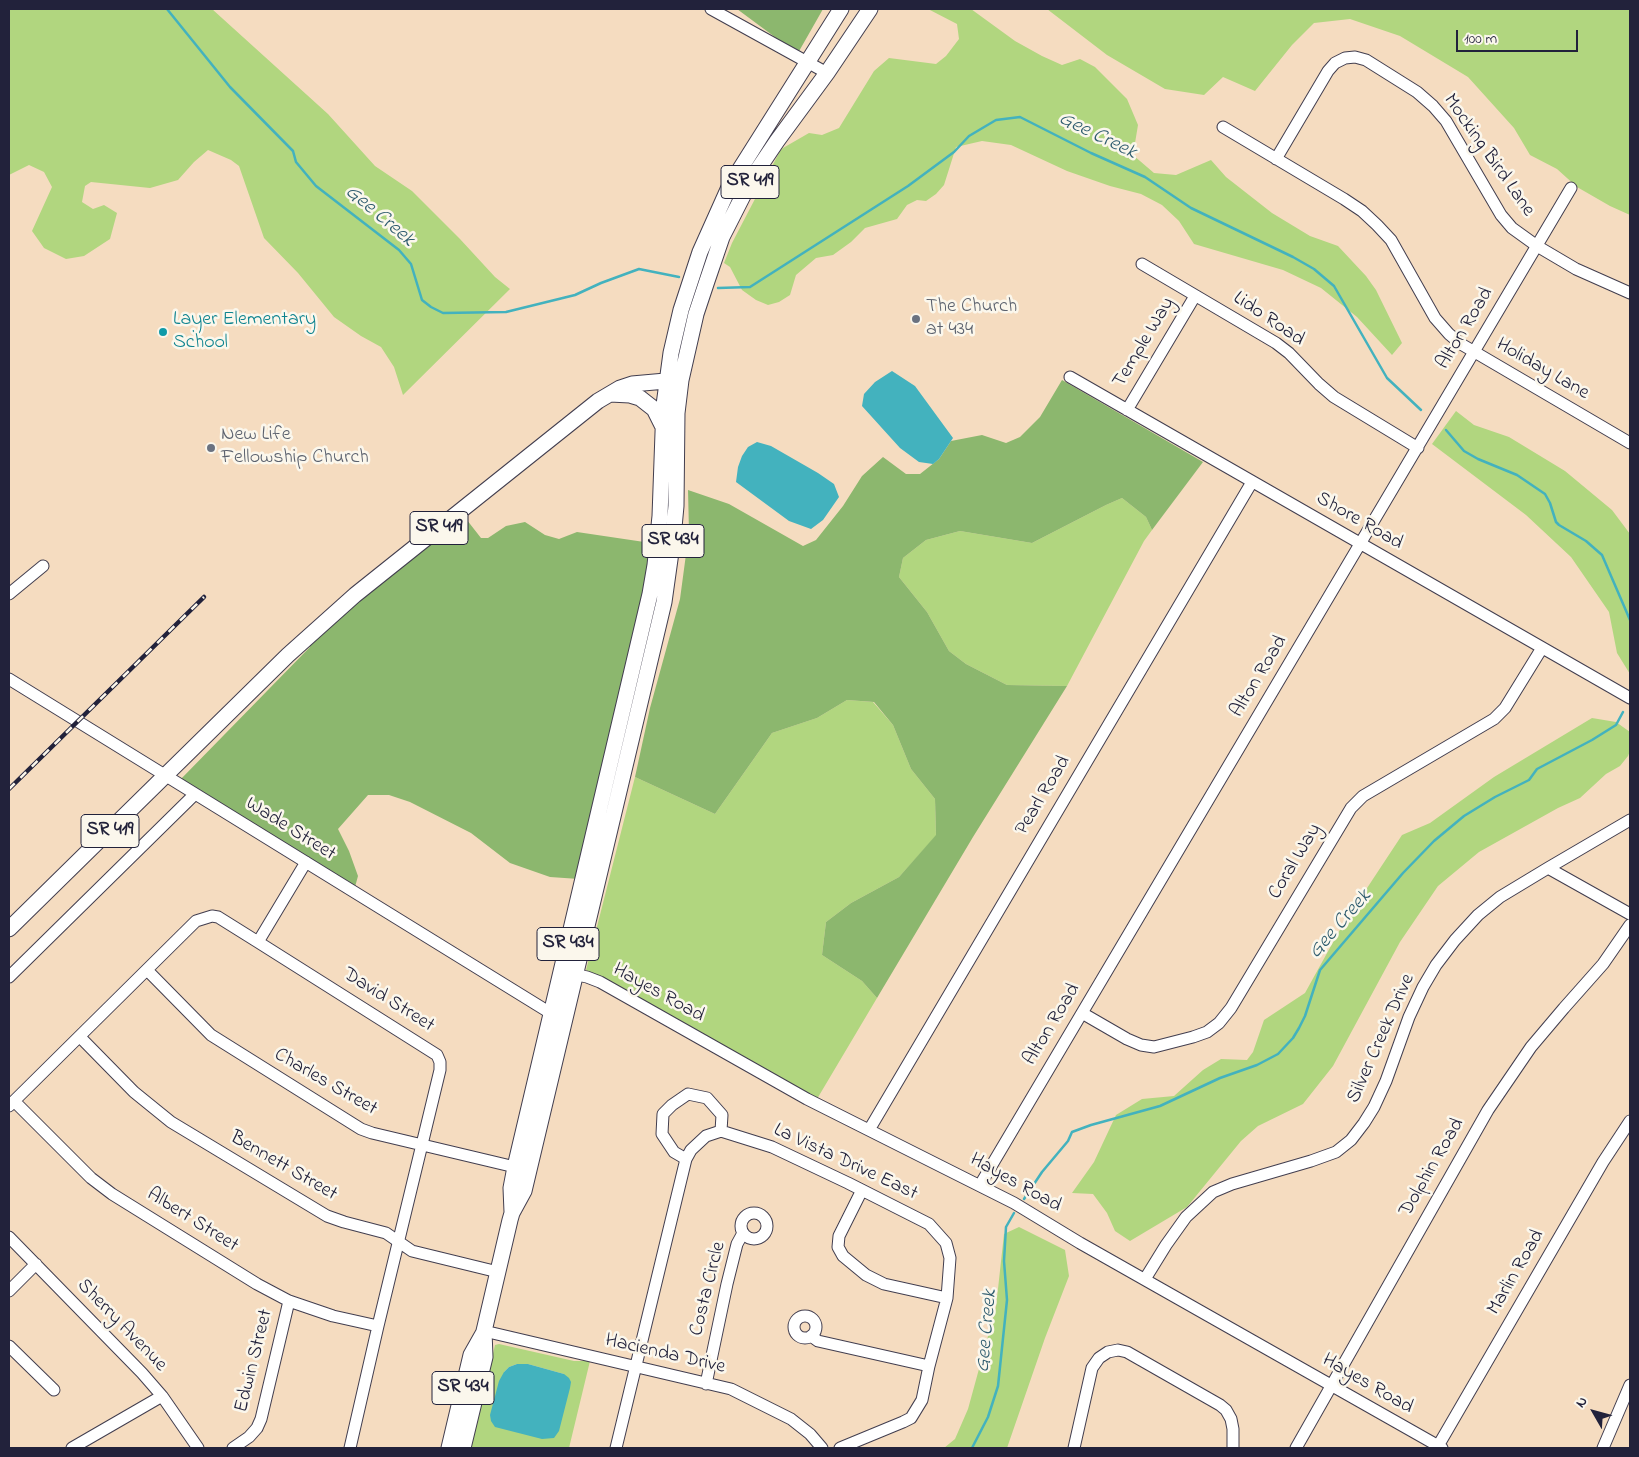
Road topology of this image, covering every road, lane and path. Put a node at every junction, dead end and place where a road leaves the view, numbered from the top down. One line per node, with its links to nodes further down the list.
1 (711, 9): 4 (street)
2 (841, 9): 4 (main road, SR 419)
3 (870, 9): 5 (main road, SR 419)
4 (808, 63): 5 (street); 15 (main road, SR 419)
5 (827, 73): 15 (main road, SR 419)
6 (1223, 127): 7 (street, Holiday Lane)
7 (1276, 159): 9 (street, Mocking Bird Lane); 13 (street, Holiday Lane)
8 (1571, 188): 9 (street, Alton Road)
9 (1536, 246): 11 (street, Mocking Bird Lane); 13 (street, Alton Road)
10 (1142, 264): 12 (street, Lido Road)
11 (1630, 293)
12 (1195, 296): 17 (street, Temple Way); 20 (street, Lido Road)
13 (1474, 352): 19 (street, Holiday Lane); 20 (street, Alton Road)
14 (1070, 377): 17 (street, Shore Road)
15 (674, 380): 16 (main road, SR 419); 18 (main road, SR 434); 28 (main road, SR 434)
16 (608, 394): 18 (main road); 30 (main road, SR 419)
17 (1127, 410): 21 (street, Shore Road)
18 (662, 426): 26 (main road, SR 434)
19 (1630, 443)
20 (1418, 448): 22 (street, Alton Road)
21 (1252, 482): 22 (street, Shore Road); 47 (street, Pearl Road)
22 (1360, 544): 25 (street, Shore Road); 42 (street, Alton Road)
23 (43, 566): 24 (street)
24 (9, 594)
25 (1542, 648): 29 (street, Shore Road); 42 (street, Coral Way)
26 (632, 671): 28 (main road); 40 (main road, SR 434)
27 (9, 679): 30 (street, Wade Street)
28 (641, 698): 40 (main road, SR 434)
29 (1630, 698)
30 (166, 776): 31 (street, Wade Street); 37 (main road, SR 419)
31 (195, 794): 33 (street, Wade Street); 41 (street)
32 (1630, 820): 34 (street, Silver Creek Drive)
33 (306, 862): 38 (street); 43 (street, Wade Street)
34 (1548, 868): 35 (street); 60 (street, Silver Creek Drive)
35 (1630, 914)
36 (1630, 925): 72 (street, Dolphin Road)
37 (9, 929)
38 (258, 942): 39 (street, David Street); 49 (street, David Street)
39 (147, 970): 44 (street, David Street); 49 (street, Charles Street)
40 (569, 973): 43 (main road, SR 434); 47 (street, Hayes Road); 54 (main road, SR 434)
41 (9, 977)
42 (1082, 1013): 52 (street, Alton Road)
43 (552, 1014): 51 (main road, SR 434)
44 (80, 1036): 45 (street, David Street); 57 (street, Bennett Street)
45 (11, 1104): 63 (street, Albert Street)
46 (1630, 1121): 75 (street, Marlin Road)
47 (869, 1130): 52 (street, Hayes Road)
48 (721, 1131): 50 (street); 50 (street); 53 (street, La Vista Drive East)
49 (422, 1144): 51 (street, Charles Street); 57 (street, David Street)
50 (686, 1159): 69 (street)
51 (515, 1167): 54 (main road, SR 434)
52 (980, 1185): 60 (street, Hayes Road)
53 (862, 1190): 62 (street, La Vista Drive East); 62 (street)
54 (512, 1213): 59 (main road, SR 434)
55 (743, 1233): 70 (street, Costa Circle)
56 (9, 1237): 58 (street, Sherry Avenue)
57 (399, 1242): 59 (street, Bennett Street); 64 (street, David Street)
58 (36, 1264): 61 (street); 74 (street, Sherry Avenue)
59 (498, 1272): 65 (main road, SR 434)
60 (1145, 1279): 72 (street, Hayes Road)
61 (9, 1291)
62 (947, 1298): 68 (street, La Vista Drive East)
63 (289, 1301): 64 (street, Albert Street); 78 (street, Edwin Street)
64 (378, 1326): 79 (street, David Street)
65 (484, 1331): 69 (street, Hacienda Drive); 80 (main road, SR 434); 81 (main road, SR 434)
66 (811, 1336): 68 (street)
67 (9, 1346): 73 (street)
68 (929, 1366): 84 (street, La Vista Drive East)
69 (635, 1367): 70 (street, Hacienda Drive); 82 (street)
70 (706, 1384): 83 (street, Hacienda Drive)
71 (1630, 1385): 88 (street)
72 (1331, 1386): 75 (street, Hayes Road); 87 (street, Dolphin Road)
73 (54, 1390)
74 (162, 1396): 76 (street); 77 (street, Sherry Avenue)
75 (1440, 1447)
76 (72, 1448)
77 (198, 1448)
78 (233, 1448)
79 (350, 1448)
80 (449, 1448)
81 (463, 1448)
82 (616, 1448)
83 (822, 1448)
84 (840, 1448)
85 (1074, 1448): 86 (street)
86 (1233, 1448)
87 (1296, 1448)
88 (1603, 1448)

